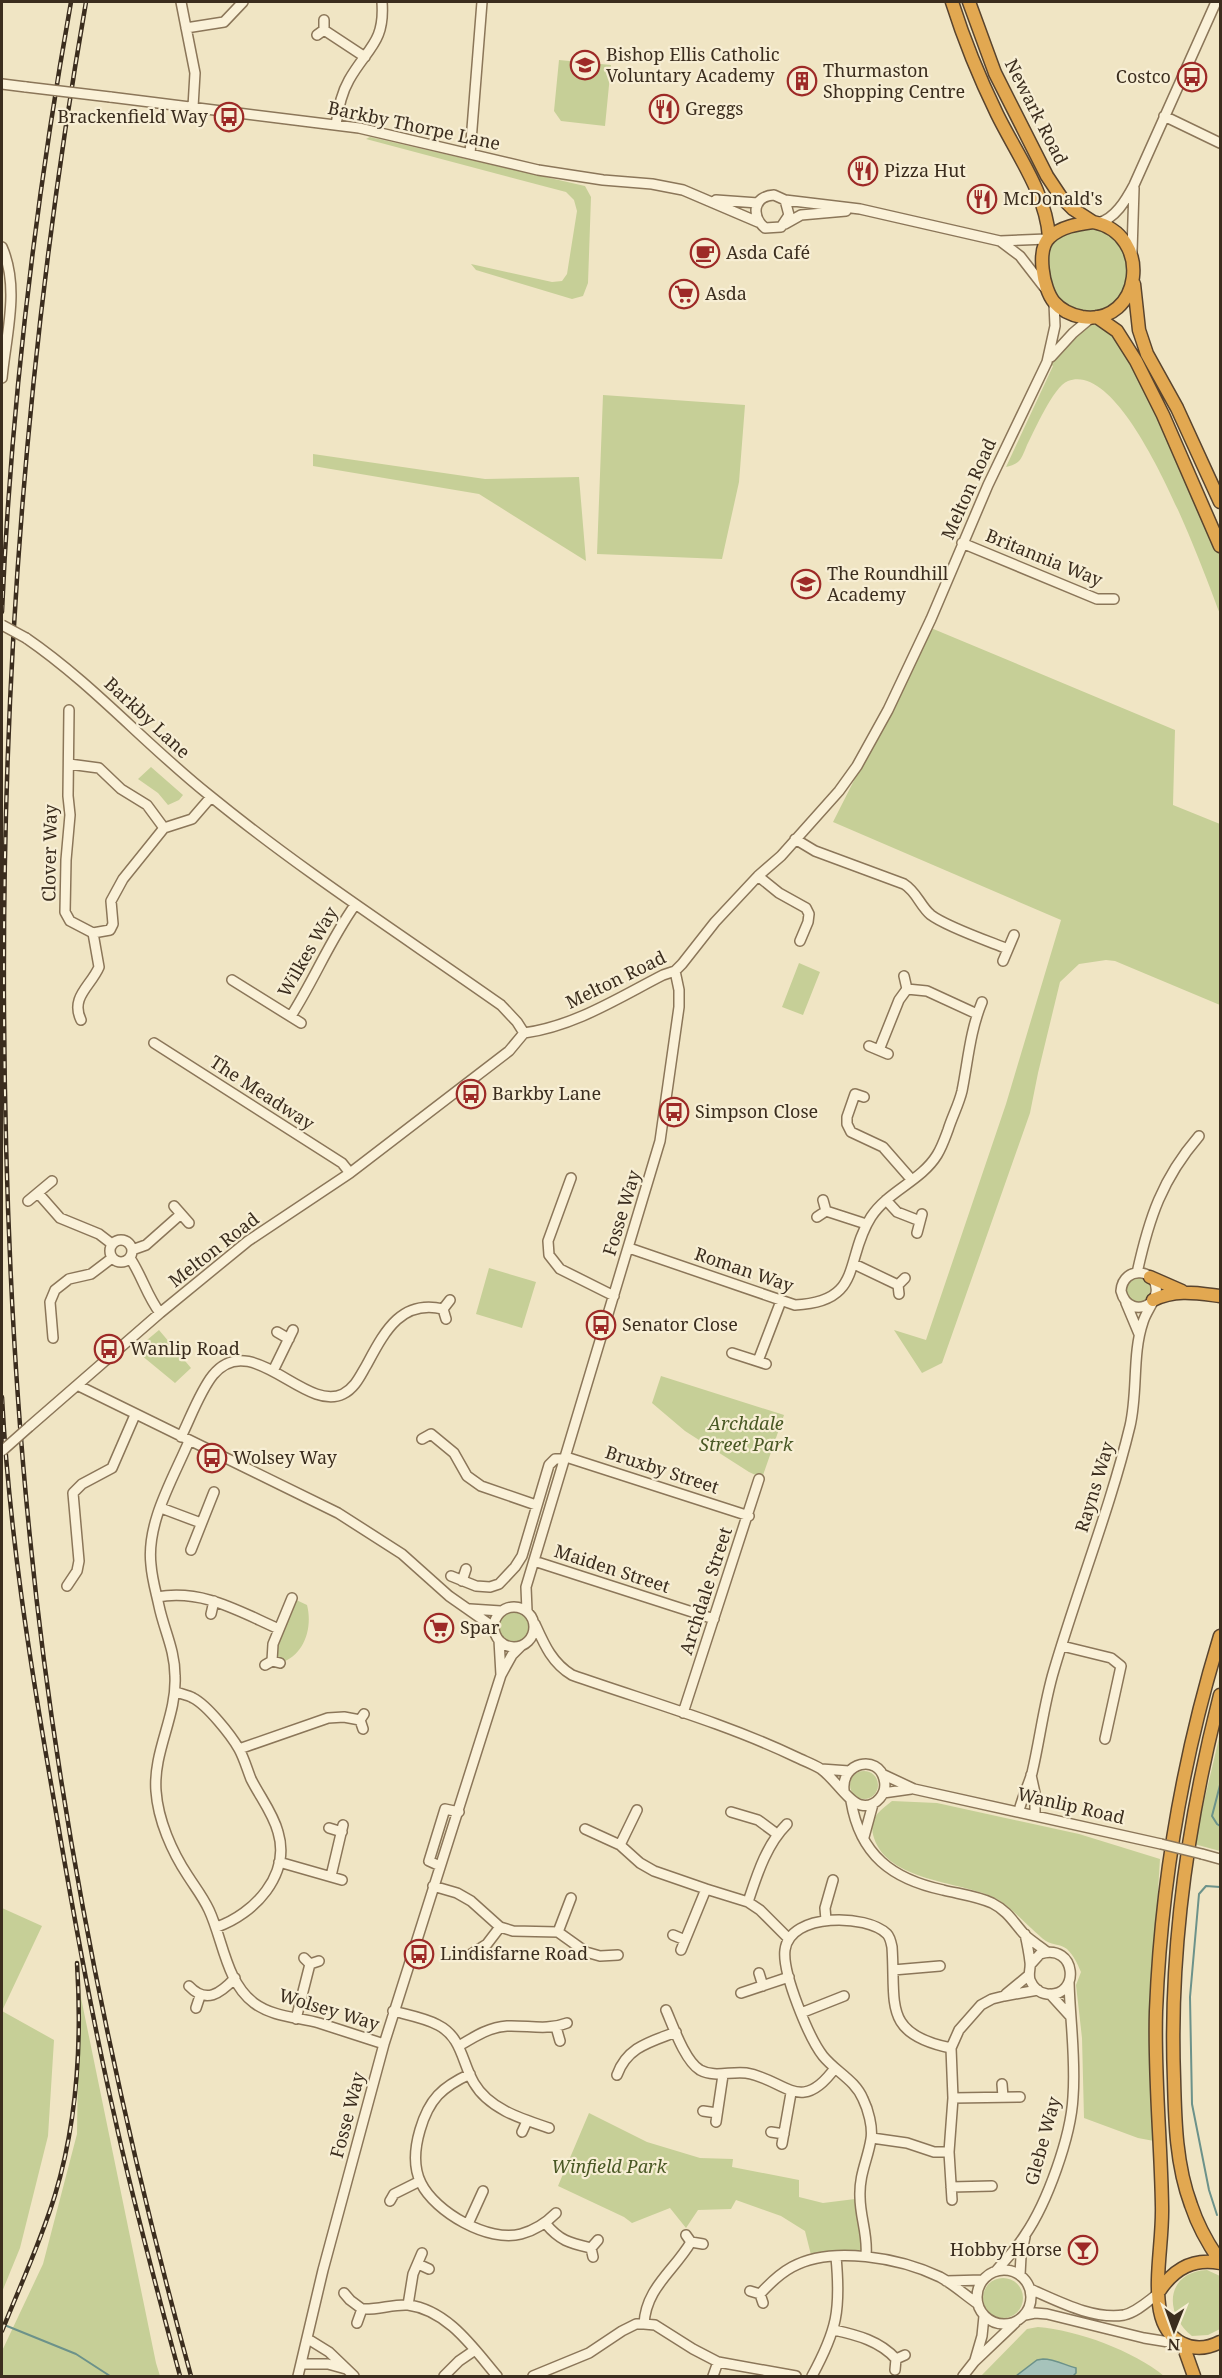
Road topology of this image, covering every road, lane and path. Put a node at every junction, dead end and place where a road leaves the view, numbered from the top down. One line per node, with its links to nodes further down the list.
1 (181, 2): 8 (street)
2 (243, 2): 8 (street)
3 (382, 2): 10 (street)
4 (482, 2): 16 (street)
5 (952, 2): 25 (highway, Newark Road)
6 (969, 2): 23 (highway, Newark Road)
7 (1216, 2): 13 (street)
8 (186, 28): 12 (street)
9 (322, 28): 10 (street)
10 (365, 57): 14 (street)
11 (2, 84): 12 (street, Barkby Thorpe Lane, bridge)
12 (193, 107): 14 (street, Barkby Thorpe Lane)
13 (1164, 116): 15 (street); 17 (street)
14 (336, 125): 16 (street, Barkby Thorpe Lane)
15 (1221, 143)
16 (470, 154): 18 (street, Barkby Thorpe Lane)
17 (1134, 185): 23 (street); 28 (street)
18 (710, 200): 20 (street, Barkby Thorpe Lane); 22 (street, Barkby Thorpe Lane)
19 (785, 200): 20 (street, Barkby Thorpe Lane); 21 (street, Barkby Thorpe Lane); 24 (street)
20 (758, 203): 22 (street)
21 (860, 209): 24 (street, Barkby Thorpe Lane); 26 (street, Barkby Thorpe Lane)
22 (758, 222): 24 (street, Barkby Thorpe Lane)
23 (1096, 223): 25 (highway); 28 (highway)
24 (785, 224)
25 (1048, 238): 26 (street, Barkby Thorpe Lane); 30 (highway)
26 (1000, 241): 30 (street, Barkby Thorpe Lane)
27 (2, 247): 34 (street)
28 (1132, 261): 29 (highway)
29 (1134, 280): 32 (highway); 35 (highway)
30 (1047, 291): 31 (highway)
31 (1054, 303): 32 (highway); 33 (street, Melton Road)
32 (1095, 317): 33 (street, Melton Road); 37 (highway)
33 (1047, 362): 36 (street, Melton Road)
34 (2, 378)
35 (1221, 502)
36 (962, 543): 38 (street, Britannia Way); 44 (street, Melton Road)
37 (1221, 546)
38 (1114, 599)
39 (2, 625): 42 (street, Barkby Lane, bridge)
40 (69, 710): 41 (street, Clover Way)
41 (69, 764): 43 (street); 47 (street, Clover Way)
42 (211, 797): 43 (street); 46 (street, Barkby Lane)
43 (164, 828): 47 (street)
44 (795, 839): 45 (street, Melton Road); 50 (street)
45 (758, 876): 49 (street); 52 (street, Melton Road)
46 (354, 905): 58 (street, Wilkes Way); 61 (street, Barkby Lane)
47 (93, 933): 59 (street)
48 (1014, 935): 50 (street)
49 (800, 941)
50 (1008, 949): 51 (street)
51 (1003, 961)
52 (675, 971): 61 (street, Melton Road); 80 (street, Fosse Way)
53 (904, 976): 55 (street)
54 (232, 980): 58 (street)
55 (907, 989): 57 (street); 63 (street)
56 (982, 1002): 57 (street, Roman Way)
57 (977, 1014): 68 (street, Roman Way)
58 (291, 1016): 60 (street)
59 (81, 1020)
60 (301, 1023)
61 (524, 1033): 66 (street, Melton Road)
62 (154, 1043): 66 (street, The Meadway)
63 (869, 1046)
64 (864, 1097): 68 (street)
65 (1199, 1136): 84 (street)
66 (350, 1173): 94 (street, Melton Road)
67 (572, 1178): 88 (street)
68 (911, 1179): 72 (street, Roman Way)
69 (52, 1180): 70 (street)
70 (38, 1193): 73 (street); 79 (street)
71 (823, 1200): 74 (street)
72 (886, 1200): 77 (street, Roman Way); 78 (street)
73 (28, 1202)
74 (826, 1211): 75 (street); 77 (street)
75 (817, 1216)
76 (189, 1223): 81 (street)
77 (866, 1224): 83 (street, Roman Way)
78 (917, 1233)
79 (112, 1244): 81 (street); 82 (street)
80 (629, 1248): 88 (street, Fosse Way); 91 (street, Roman Way)
81 (131, 1254): 82 (street); 94 (street)
82 (112, 1258): 95 (street)
83 (854, 1264): 86 (street); 91 (street, Roman Way)
84 (1137, 1273): 85 (street); 93 (street)
85 (1150, 1276): 87 (highway); 92 (street)
86 (901, 1286)
87 (1183, 1292): 89 (highway); 92 (highway)
88 (614, 1296): 111 (street, Fosse Way)
89 (1221, 1296)
90 (450, 1300): 105 (street)
91 (781, 1301): 102 (street)
92 (1153, 1301): 93 (street); 99 (street, Rayns Way)
93 (1126, 1302): 99 (street, Rayns Way)
94 (160, 1313): 104 (street, Melton Road)
95 (52, 1327): 96 (street); 100 (street)
96 (63, 1327)
97 (293, 1330): 101 (street)
98 (277, 1332): 101 (street)
99 (1139, 1334): 140 (street, Rayns Way)
100 (53, 1338)
101 (289, 1339): 103 (street)
102 (732, 1353)
103 (273, 1371): 105 (street, Wolsey Way); 109 (street, Wolsey Way)
104 (79, 1386): 107 (street); 110 (street, Melton Road, bridge)
105 (342, 1395): 106 (street)
106 (346, 1405)
107 (135, 1415): 109 (street); 123 (street)
108 (428, 1433): 114 (street)
109 (185, 1439): 115 (street, Wolsey Way); 129 (street)
110 (2, 1451)
111 (565, 1458): 114 (street); 116 (street, Bruxby Street); 119 (street, Fosse Way)
112 (759, 1479): 116 (street, Archdale Street)
113 (214, 1492): 117 (street)
114 (536, 1505): 122 (street)
115 (161, 1508): 117 (street); 125 (street, Wolsey Way)
116 (749, 1515): 133 (street, Archdale Street)
117 (201, 1523): 118 (street)
118 (191, 1550)
119 (534, 1561): 124 (street, Fosse Way); 133 (street, Maiden Street)
120 (466, 1569): 122 (street)
121 (451, 1576): 122 (street)
122 (462, 1581)
123 (67, 1586)
124 (526, 1587): 128 (street, Fosse Way); 131 (street, Fosse Way)
125 (157, 1597): 127 (street); 144 (street, Wolsey Way)
126 (292, 1598): 135 (street)
127 (214, 1601): 132 (street); 135 (street)
128 (511, 1606): 130 (street); 131 (street)
129 (468, 1608): 130 (street); 136 (street)
130 (501, 1611): 136 (street)
131 (527, 1611): 134 (street)
132 (211, 1614)
133 (714, 1619): 146 (street, Archdale Street)
134 (535, 1624): 139 (street); 141 (street)
135 (279, 1629): 142 (street)
136 (494, 1630): 138 (street)
137 (1221, 1636): 267 (highway)
138 (499, 1640): 139 (street); 143 (street)
139 (523, 1645): 141 (street); 143 (street)
140 (1062, 1646): 149 (street); 155 (street, Rayns Way)
141 (549, 1653): 146 (street)
142 (272, 1663)
143 (501, 1675): 176 (street, Fosse Way)
144 (176, 1692): 150 (street); 183 (street, Wolsey Way)
145 (1221, 1695): 151 (highway)
146 (683, 1713): 152 (street)
147 (1221, 1720): 151 (highway)
148 (362, 1721): 150 (street)
149 (1105, 1739)
150 (239, 1749): 172 (street)
151 (1206, 1751): 259 (highway)
152 (821, 1769): 153 (street); 157 (street)
153 (849, 1771): 154 (street); 157 (street)
154 (882, 1774): 156 (street, Wanlip Road); 158 (street)
155 (1031, 1775): 162 (street, Rayns Way); 163 (street, Rayns Way)
156 (914, 1789): 158 (street, Wanlip Road); 162 (street, Wanlip Road)
157 (844, 1790): 159 (street)
158 (883, 1793): 160 (street)
159 (851, 1801): 160 (street); 169 (street)
160 (873, 1804): 169 (street)
161 (637, 1810): 170 (street)
162 (1019, 1811): 163 (street, Wanlip Road)
163 (1035, 1815): 171 (street, Wanlip Road, bridge)
164 (787, 1824): 168 (street)
165 (735, 1826): 168 (street)
166 (329, 1828): 173 (street)
167 (585, 1830): 170 (street)
168 (777, 1834): 181 (street)
169 (864, 1837): 186 (street)
170 (620, 1845): 177 (street)
171 (1221, 1858)
172 (279, 1862): 173 (street); 183 (street)
173 (332, 1876): 174 (street)
174 (342, 1880)
175 (833, 1880): 178 (street)
176 (434, 1886): 184 (street); 215 (street, Fosse Way)
177 (706, 1889): 181 (street); 189 (street)
178 (830, 1891): 179 (street); 182 (street)
179 (842, 1894)
180 (571, 1898): 185 (street)
181 (748, 1902): 188 (street)
182 (826, 1920): 188 (street); 199 (street)
183 (217, 1927): 203 (street, Wolsey Way)
184 (500, 1927): 185 (street); 195 (street)
185 (558, 1932): 192 (street)
186 (1025, 1934): 191 (street); 196 (street)
187 (673, 1935): 189 (street)
188 (788, 1938): 202 (street)
189 (685, 1940): 190 (street)
190 (681, 1950)
191 (1047, 1952): 196 (street); 204 (street)
192 (618, 1955)
193 (927, 1956): 198 (street)
194 (311, 1961): 218 (street)
195 (482, 1961)
196 (1031, 1964): 201 (street)
197 (940, 1966): 198 (street)
198 (928, 1967): 199 (street)
199 (893, 1970): 225 (street)
200 (759, 1973): 206 (street)
201 (1029, 1975): 207 (street); 212 (street)
202 (789, 1977): 206 (street); 216 (street)
203 (234, 1978): 210 (street); 218 (street, Wolsey Way)
204 (1069, 1982): 209 (street); 217 (street, Glebe Way)
205 (189, 1986): 210 (street)
206 (763, 1986): 208 (street)
207 (1038, 1990): 209 (street); 212 (street)
208 (741, 1993)
209 (1050, 1994): 217 (street)
210 (200, 1996): 213 (street)
211 (844, 1996): 216 (street)
212 (1004, 1996): 225 (street)
213 (195, 2008)
214 (666, 2010): 221 (street)
215 (393, 2011): 223 (street, Fosse Way); 224 (street)
216 (801, 2013): 228 (street)
217 (1070, 2016): 253 (street, Glebe Way)
218 (296, 2019): 223 (street, Wolsey Way)
219 (567, 2023): 220 (street)
220 (556, 2027): 222 (street); 224 (street)
221 (676, 2032): 227 (street); 231 (street)
222 (560, 2040)
223 (384, 2044): 278 (street, Fosse Way)
224 (459, 2046): 229 (street)
225 (951, 2048): 236 (street)
226 (610, 2060): 227 (street)
227 (621, 2064): 230 (street)
228 (835, 2068): 233 (street); 242 (street)
229 (470, 2074): 238 (street); 244 (street)
230 (616, 2075)
231 (723, 2075): 233 (street); 237 (street)
232 (1002, 2084): 234 (street)
233 (791, 2092): 241 (street)
234 (1003, 2097): 235 (street); 236 (street)
235 (1020, 2097)
236 (953, 2098): 243 (street)
237 (703, 2111)
238 (527, 2121): 239 (street); 240 (street)
239 (549, 2128)
240 (522, 2132)
241 (771, 2132)
242 (872, 2138): 243 (street); 257 (street)
243 (949, 2152): 246 (street)
244 (420, 2181): 249 (street); 251 (street)
245 (992, 2186): 246 (street)
246 (951, 2187): 248 (street)
247 (483, 2191): 251 (street)
248 (952, 2200)
249 (390, 2201)
250 (556, 2213): 252 (street)
251 (468, 2224): 252 (street)
252 (546, 2224): 255 (street)
253 (1026, 2235): 262 (street, Glebe Way); 263 (street, Glebe Way)
254 (703, 2244): 276 (street)
255 (594, 2248)
256 (422, 2253): 260 (street)
257 (866, 2255): 258 (street); 265 (street)
258 (836, 2257): 269 (street); 277 (street)
259 (1221, 2262): 267 (highway)
260 (418, 2264): 261 (street); 271 (street)
261 (429, 2269)
262 (996, 2271): 263 (street); 264 (street)
263 (1020, 2275): 266 (street)
264 (983, 2280): 265 (street); 270 (street)
265 (946, 2281): 270 (street)
266 (1030, 2289): 267 (street); 274 (street)
267 (1159, 2292): 280 (highway)
268 (344, 2293): 272 (street)
269 (758, 2296)
270 (978, 2304): 273 (street)
271 (408, 2305): 272 (street); 281 (street)
272 (362, 2309): 275 (street)
273 (984, 2316): 274 (street); 283 (street)
274 (1021, 2318): 280 (street); 283 (street)
275 (357, 2323)
276 (644, 2324): 282 (street); 287 (street)
277 (834, 2330): 286 (street); 294 (street)
278 (308, 2339): 284 (street, Fosse Way); 285 (street)
279 (1221, 2342): 280 (highway)
280 (1182, 2345): 296 (highway)
281 (475, 2350): 290 (street); 291 (street)
282 (718, 2362): 292 (street); 293 (street)
283 (974, 2362): 295 (street)
284 (301, 2364): 285 (street); 288 (street, Fosse Way)
285 (346, 2369): 289 (street)
286 (895, 2370)
287 (538, 2375)
288 (298, 2376)
289 (354, 2376)
290 (444, 2376)
291 (497, 2376)
292 (713, 2376)
293 (796, 2376)
294 (812, 2376)
295 (963, 2376)
296 (1194, 2376)

